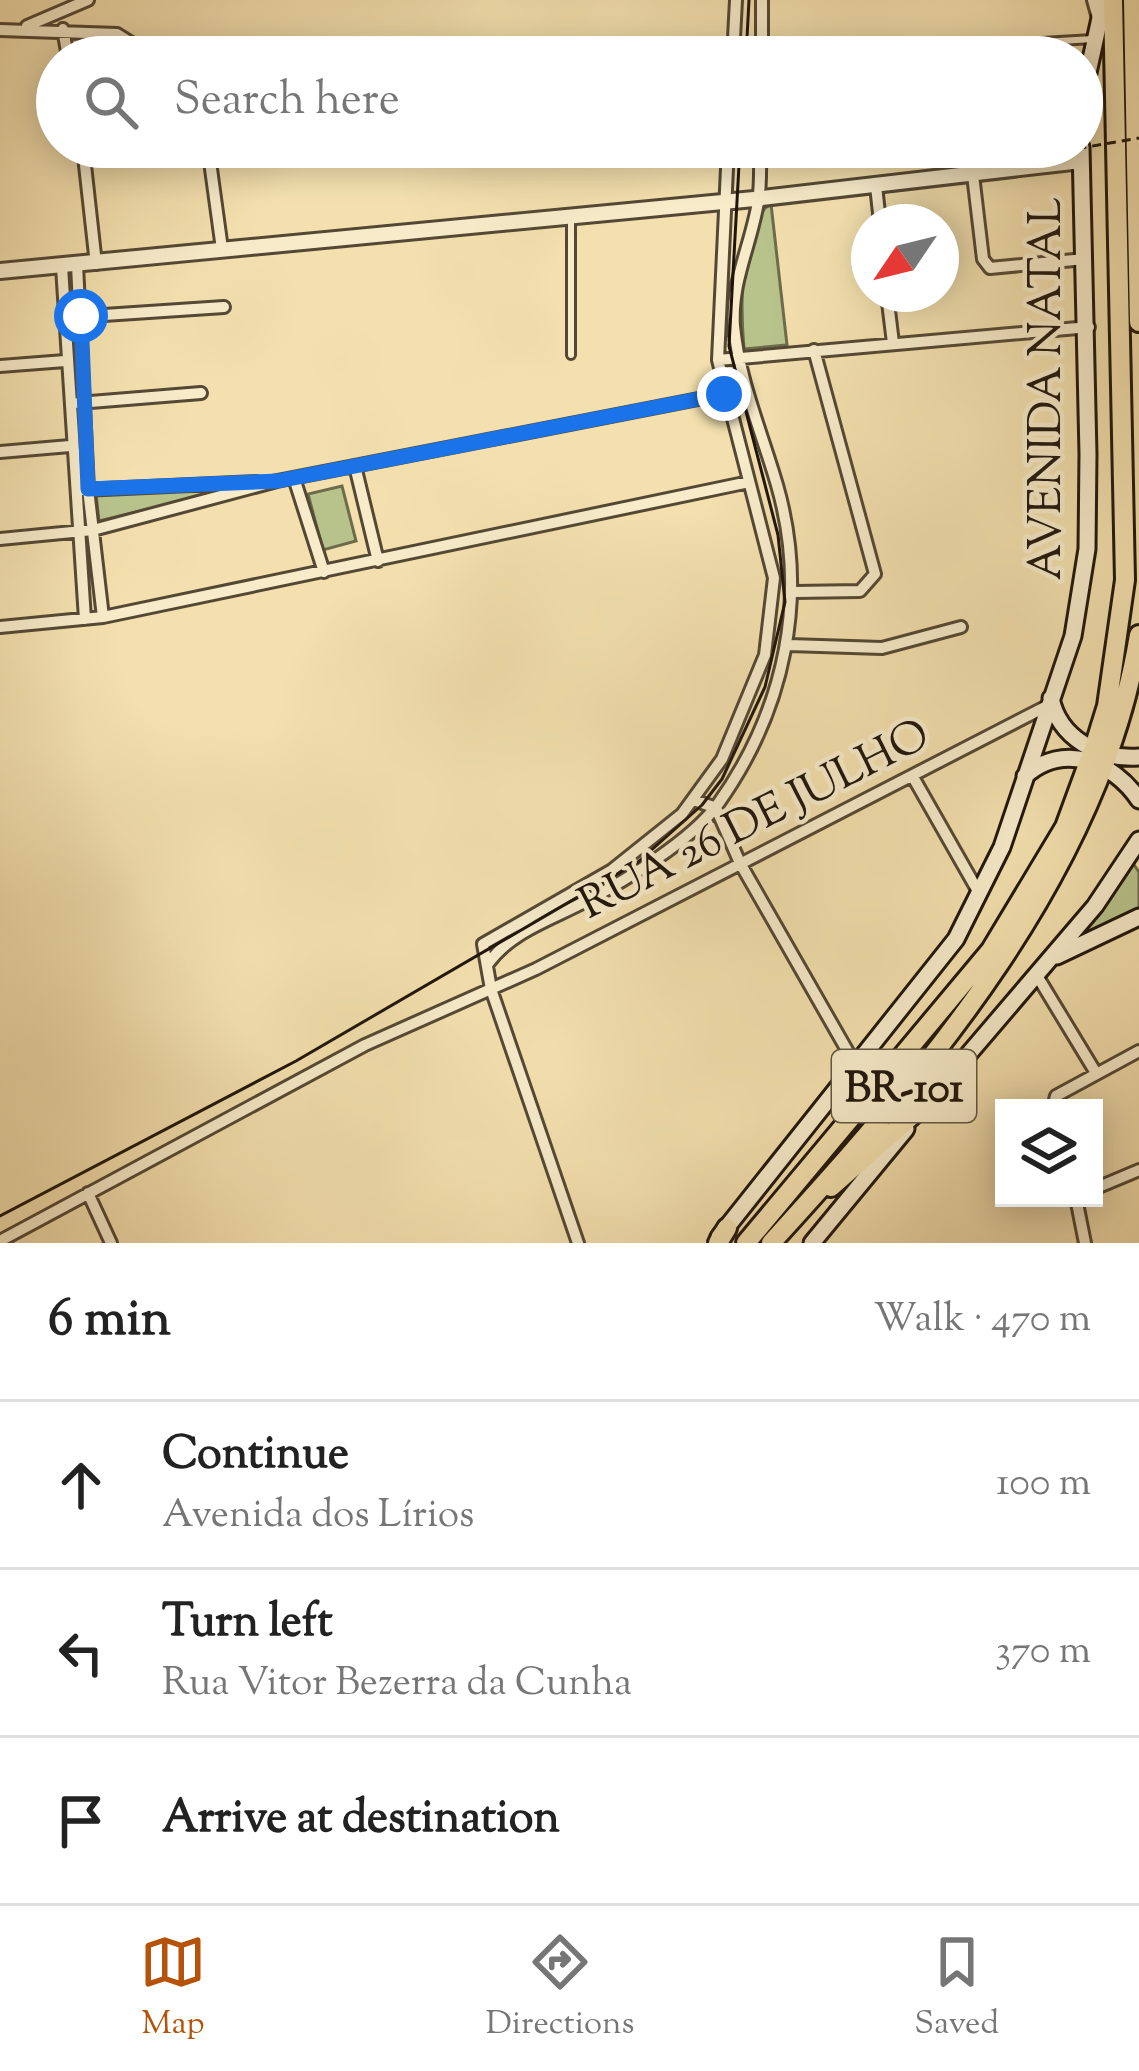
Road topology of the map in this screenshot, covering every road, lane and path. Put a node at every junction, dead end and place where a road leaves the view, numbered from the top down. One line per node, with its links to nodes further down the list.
1 (88, 0): 8 (street)
2 (736, 0): 13 (street)
3 (762, 0): 14 (street)
4 (1093, 0): 7 (street)
5 (1108, 0): 7 (main road); 73 (highway, BR-101)
6 (1133, 0): 39 (highway)
7 (1098, 18): 15 (main road)
8 (24, 27): 9 (street); 10 (street)
9 (63, 29): 11 (street); 12 (street)
10 (0, 30)
11 (64, 36)
12 (120, 36)
13 (734, 36)
14 (762, 36)
15 (1094, 36)
16 (1139, 139): 17 (path, bridge)
17 (1103, 145)
18 (85, 168): 32 (street)
19 (211, 168): 30 (street)
20 (729, 168): 26 (street)
21 (760, 168): 27 (street)
22 (1009, 168): 24 (street)
23 (1082, 168): 31 (main road, AVENIDA NATAL)
24 (973, 175): 25 (street); 31 (street)
25 (876, 186): 27 (street); 28 (street)
26 (731, 198): 27 (street); 29 (street); 45 (street)
27 (759, 198): 44 (street)
28 (878, 204)
29 (571, 213): 30 (street); 43 (lane)
30 (222, 249): 32 (street)
31 (1085, 259): 40 (main road, AVENIDA NATAL)
32 (96, 264): 33 (street)
33 (69, 266): 34 (street); 37 (street); 38 (street)
34 (0, 271)
35 (224, 307): 37 (street)
36 (889, 312): 41 (street)
37 (81, 316): 38 (street); 50 (street)
38 (65, 318): 46 (street)
39 (1139, 322)
40 (1089, 327): 41 (street); 72 (main road, AVENIDA NATAL)
41 (893, 343): 42 (street)
42 (814, 350): 44 (street); 65 (street)
43 (571, 355)
44 (738, 355): 45 (street); 65 (street)
45 (718, 360): 49 (street)
46 (65, 361): 47 (street); 51 (street)
47 (0, 366)
48 (201, 393): 50 (street)
49 (724, 394): 54 (street); 57 (street)
50 (83, 403): 51 (street); 58 (street)
51 (69, 404): 52 (street)
52 (70, 446): 53 (street); 59 (street)
53 (0, 452)
54 (356, 466): 55 (street); 63 (street)
55 (294, 478): 56 (street); 64 (street)
56 (278, 481): 58 (street); 60 (street)
57 (749, 482): 63 (street); 77 (street)
58 (88, 489): 59 (street); 60 (street)
59 (73, 490): 61 (street)
60 (92, 530): 61 (street); 66 (street)
61 (77, 531): 62 (street); 67 (street)
62 (0, 538)
63 (379, 561): 64 (street)
64 (324, 572): 66 (street)
65 (795, 589): 71 (street)
66 (103, 617): 67 (street)
67 (85, 619): 68 (street)
68 (0, 627)
69 (961, 627): 71 (street)
70 (1139, 635): 73 (highway, BR-101)
71 (788, 645): 79 (street)
72 (1049, 702): 73 (main road); 75 (street, RUA 26 DE JULHO); 76 (main road, AVENIDA NATAL)
73 (1100, 757): 74 (main road); 76 (main road); 78 (main road); 97 (highway, BR-101); 102 (highway, BR-101)
74 (1139, 758)
75 (913, 777): 81 (street, RUA 26 DE JULHO); 82 (street)
76 (1021, 780): 82 (main road, AVENIDA NATAL)
77 (694, 800): 79 (street); 85 (street)
78 (1139, 800)
79 (716, 808): 81 (street); 85 (street)
80 (1138, 847): 84 (main road)
81 (740, 863): 87 (street, RUA 26 DE JULHO); 89 (street)
82 (981, 896): 89 (main road, AVENIDA NATAL)
83 (1139, 917): 84 (main road)
84 (1048, 960): 86 (main road)
85 (488, 964): 87 (street)
86 (1036, 973): 90 (street); 92 (main road)
87 (491, 989): 95 (street, RUA 26 DE JULHO); 101 (street)
88 (1139, 1052): 90 (street)
89 (858, 1069): 98 (main road, AVENIDA NATAL)
90 (1096, 1073): 91 (street)
91 (1055, 1099)
92 (926, 1103): 97 (highway); 104 (main road)
93 (1139, 1170): 94 (street)
94 (1103, 1185)
95 (88, 1193): 99 (street, RUA 26 DE JULHO); 100 (street)
96 (1078, 1207): 105 (street)
97 (790, 1222): 103 (highway, BR-101)
98 (719, 1238)
99 (0, 1241)
100 (111, 1243)
101 (578, 1243)
102 (746, 1243)
103 (771, 1243)
104 (812, 1243)
105 (1085, 1243)

